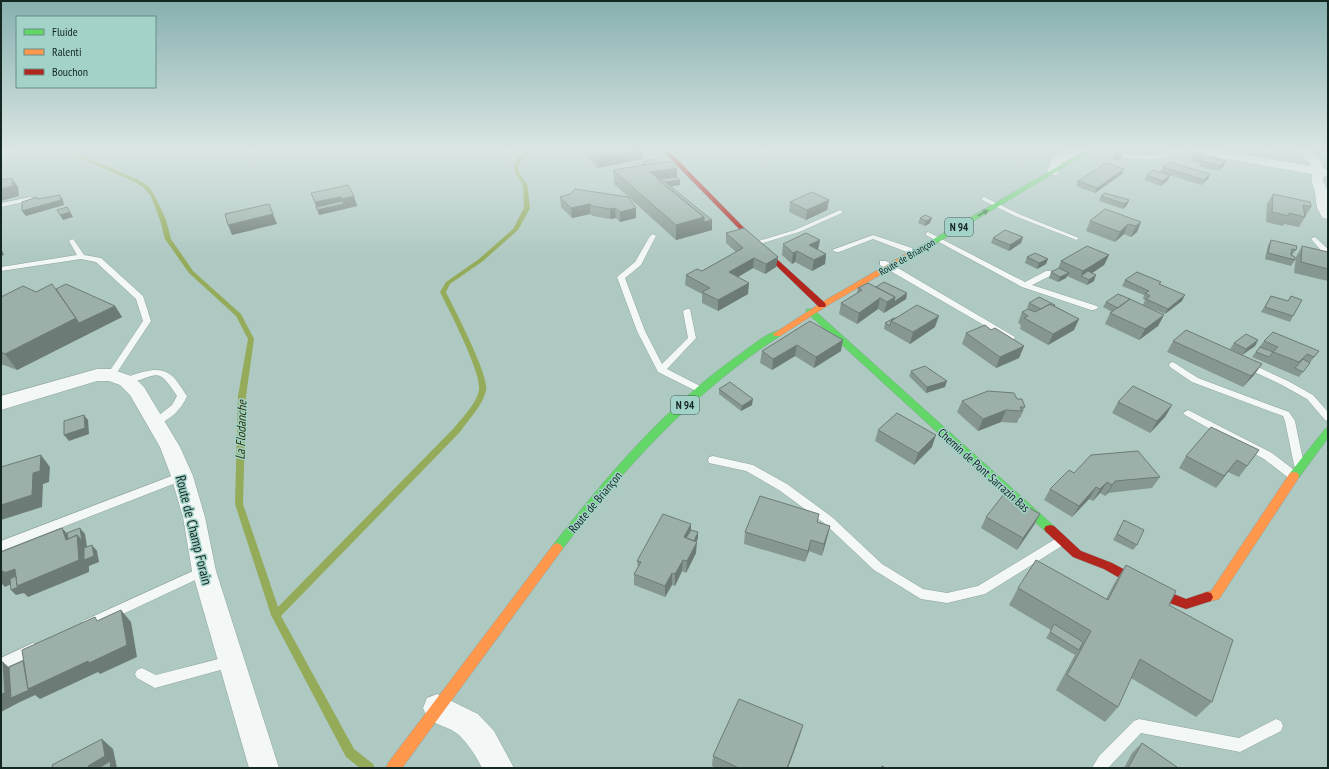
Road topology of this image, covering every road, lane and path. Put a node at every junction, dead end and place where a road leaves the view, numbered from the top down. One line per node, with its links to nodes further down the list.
1 (700, 186): 18 (main road)
2 (1029, 186): 7 (main road, Route de Briançon / N 94)
3 (1319, 186): 10 (street)
4 (987, 197): 6 (main road, N 94); 7 (lane)
5 (31, 199): 8 (lane)
6 (976, 204)
7 (998, 204): 14 (lane); 15 (main road, Route de Briançon / N 94, one-way to 7)
8 (1, 205)
9 (840, 212): 18 (lane)
10 (1328, 215)
11 (940, 226): 12 (main road, Route de Briançon / N 94)
12 (928, 234): 15 (lane); 19 (main road, Route de Briançon / N 94)
13 (653, 236): 35 (lane)
14 (1076, 238)
15 (938, 239): 21 (main road, Route de Briançon / N 94); 27 (lane)
16 (1314, 240): 22 (lane)
17 (72, 241): 23 (lane)
18 (756, 244): 28 (main road)
19 (904, 249): 20 (lane); 21 (lane); 24 (main road, Route de Briançon / N 94)
20 (836, 250)
21 (915, 252): 24 (main road, Route de Briançon / N 94)
22 (1328, 253)
23 (81, 257): 25 (lane); 36 (lane)
24 (886, 265): 28 (main road, Route de Briançon / N 94); 32 (lane)
25 (1, 269)
26 (1048, 273): 27 (lane)
27 (1025, 285): 29 (lane)
28 (824, 303): 31 (main road, Route de Briançon / N 94)
29 (1094, 308)
30 (687, 311): 35 (lane)
31 (810, 311): 37 (main road, Route de Briançon / N 94); 46 (main road, Chemin de Pont Sarrazin Bas)
32 (1011, 338)
33 (1238, 361): 40 (lane)
34 (1173, 365): 44 (lane)
35 (661, 370): 37 (lane)
36 (119, 378): 38 (street); 41 (street, Route de Champ Forain); 41 (lane)
37 (700, 390): 54 (main road, Route de Briançon / N 94)
38 (1, 403)
39 (1188, 413): 44 (lane)
40 (1328, 418)
41 (156, 422): 45 (street, Route de Champ Forain)
42 (1328, 431): 44 (main road, Chemin de Pont Sarrazin Bas)
43 (713, 460): 46 (lane)
44 (1296, 473): 46 (main road, Chemin de Pont Sarrazin Bas)
45 (182, 476): 47 (lane); 48 (street, Route de Champ Forain)
46 (1062, 540)
47 (1, 546)
48 (204, 571): 49 (lane); 51 (street, Route de Champ Forain)
49 (74, 631)
50 (44, 644): 52 (lane)
51 (231, 661): 53 (lane); 56 (street, Route de Champ Forain)
52 (1, 664)
53 (142, 674)
54 (437, 708): 57 (main road, Route de Briançon / N 94); 58 (street)
55 (1276, 726): 59 (lane)
56 (264, 768)
57 (393, 768)
58 (499, 768)
59 (1099, 768)

